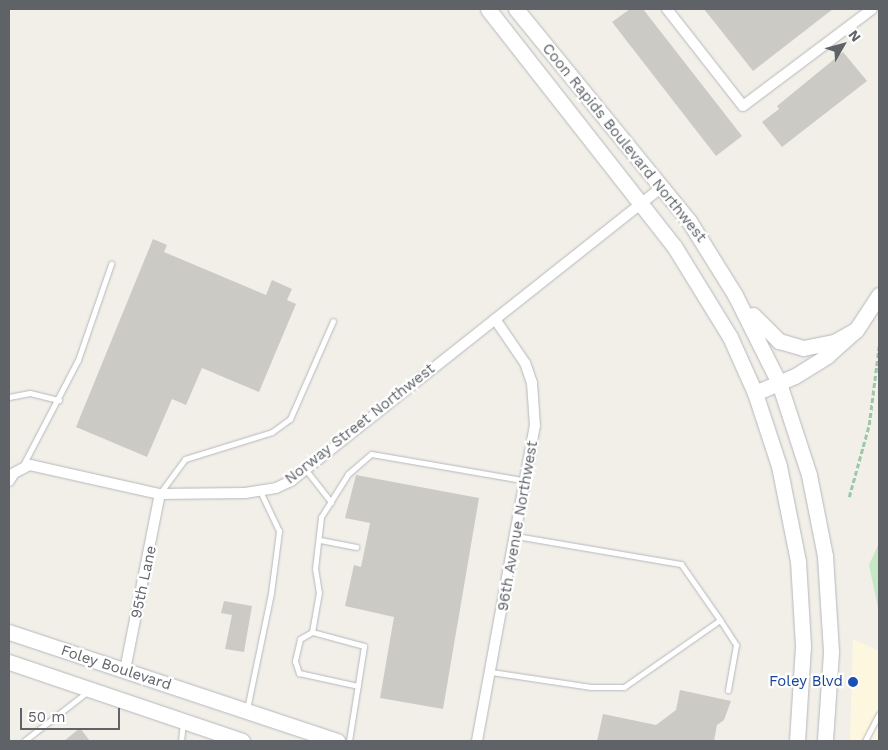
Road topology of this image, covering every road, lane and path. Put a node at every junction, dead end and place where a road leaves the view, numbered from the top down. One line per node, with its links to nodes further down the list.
1 (488, 9): 6 (main road, Coon Rapids Boulevard Northwest)
2 (516, 9): 5 (main road, Coon Rapids Boulevard Northwest)
3 (667, 9): 4 (street)
4 (872, 9)
5 (662, 187): 6 (street, Norway Street Northwest); 8 (main road, Coon Rapids Boulevard Northwest)
6 (640, 203): 10 (street, Norway Street Northwest); 15 (main road, Coon Rapids Boulevard Northwest)
7 (111, 264): 17 (lane)
8 (723, 275): 12 (main road); 14 (main road, Coon Rapids Boulevard Northwest)
9 (879, 295): 12 (main road)
10 (495, 319): 18 (street, Norway Street Northwest); 20 (street, 96th Avenue Northwest)
11 (333, 321): 22 (lane)
12 (856, 330): 14 (main road)
13 (879, 346): 23 (path)
14 (779, 383): 15 (main road); 47 (main road, Coon Rapids Boulevard Northwest)
15 (755, 393): 46 (main road, Coon Rapids Boulevard Northwest)
16 (9, 397): 17 (lane)
17 (59, 400): 19 (lane)
18 (306, 470): 21 (street, Norway Street Northwest); 24 (lane)
19 (13, 473): 22 (street, Norway Street Northwest)
20 (526, 481): 24 (lane); 25 (street, 96th Avenue Northwest)
21 (260, 491): 22 (street, Norway Street Northwest); 37 (lane)
22 (160, 494): 32 (street, 95th Lane)
23 (849, 497)
24 (331, 502): 26 (lane)
25 (515, 536): 28 (lane); 33 (street, 96th Avenue Northwest)
26 (320, 540): 27 (lane); 30 (lane)
27 (356, 546)
28 (720, 620): 33 (lane); 36 (lane)
29 (9, 632): 32 (main road, Foley Boulevard)
30 (312, 632): 34 (lane); 34 (lane)
31 (9, 662): 35 (main road, Foley Boulevard)
32 (125, 670): 37 (main road, Foley Boulevard)
33 (492, 672): 45 (street, 96th Avenue Northwest)
34 (358, 686): 44 (lane)
35 (89, 690): 39 (main road, Foley Boulevard); 40 (lane)
36 (728, 690)
37 (247, 712): 43 (main road, Foley Boulevard)
38 (879, 714): 48 (lane)
39 (183, 722): 41 (lane); 42 (main road, Foley Boulevard)
40 (24, 741)
41 (181, 741)
42 (242, 741)
43 (337, 741)
44 (349, 741)
45 (477, 741)
46 (797, 741)
47 (825, 741)
48 (865, 741)

